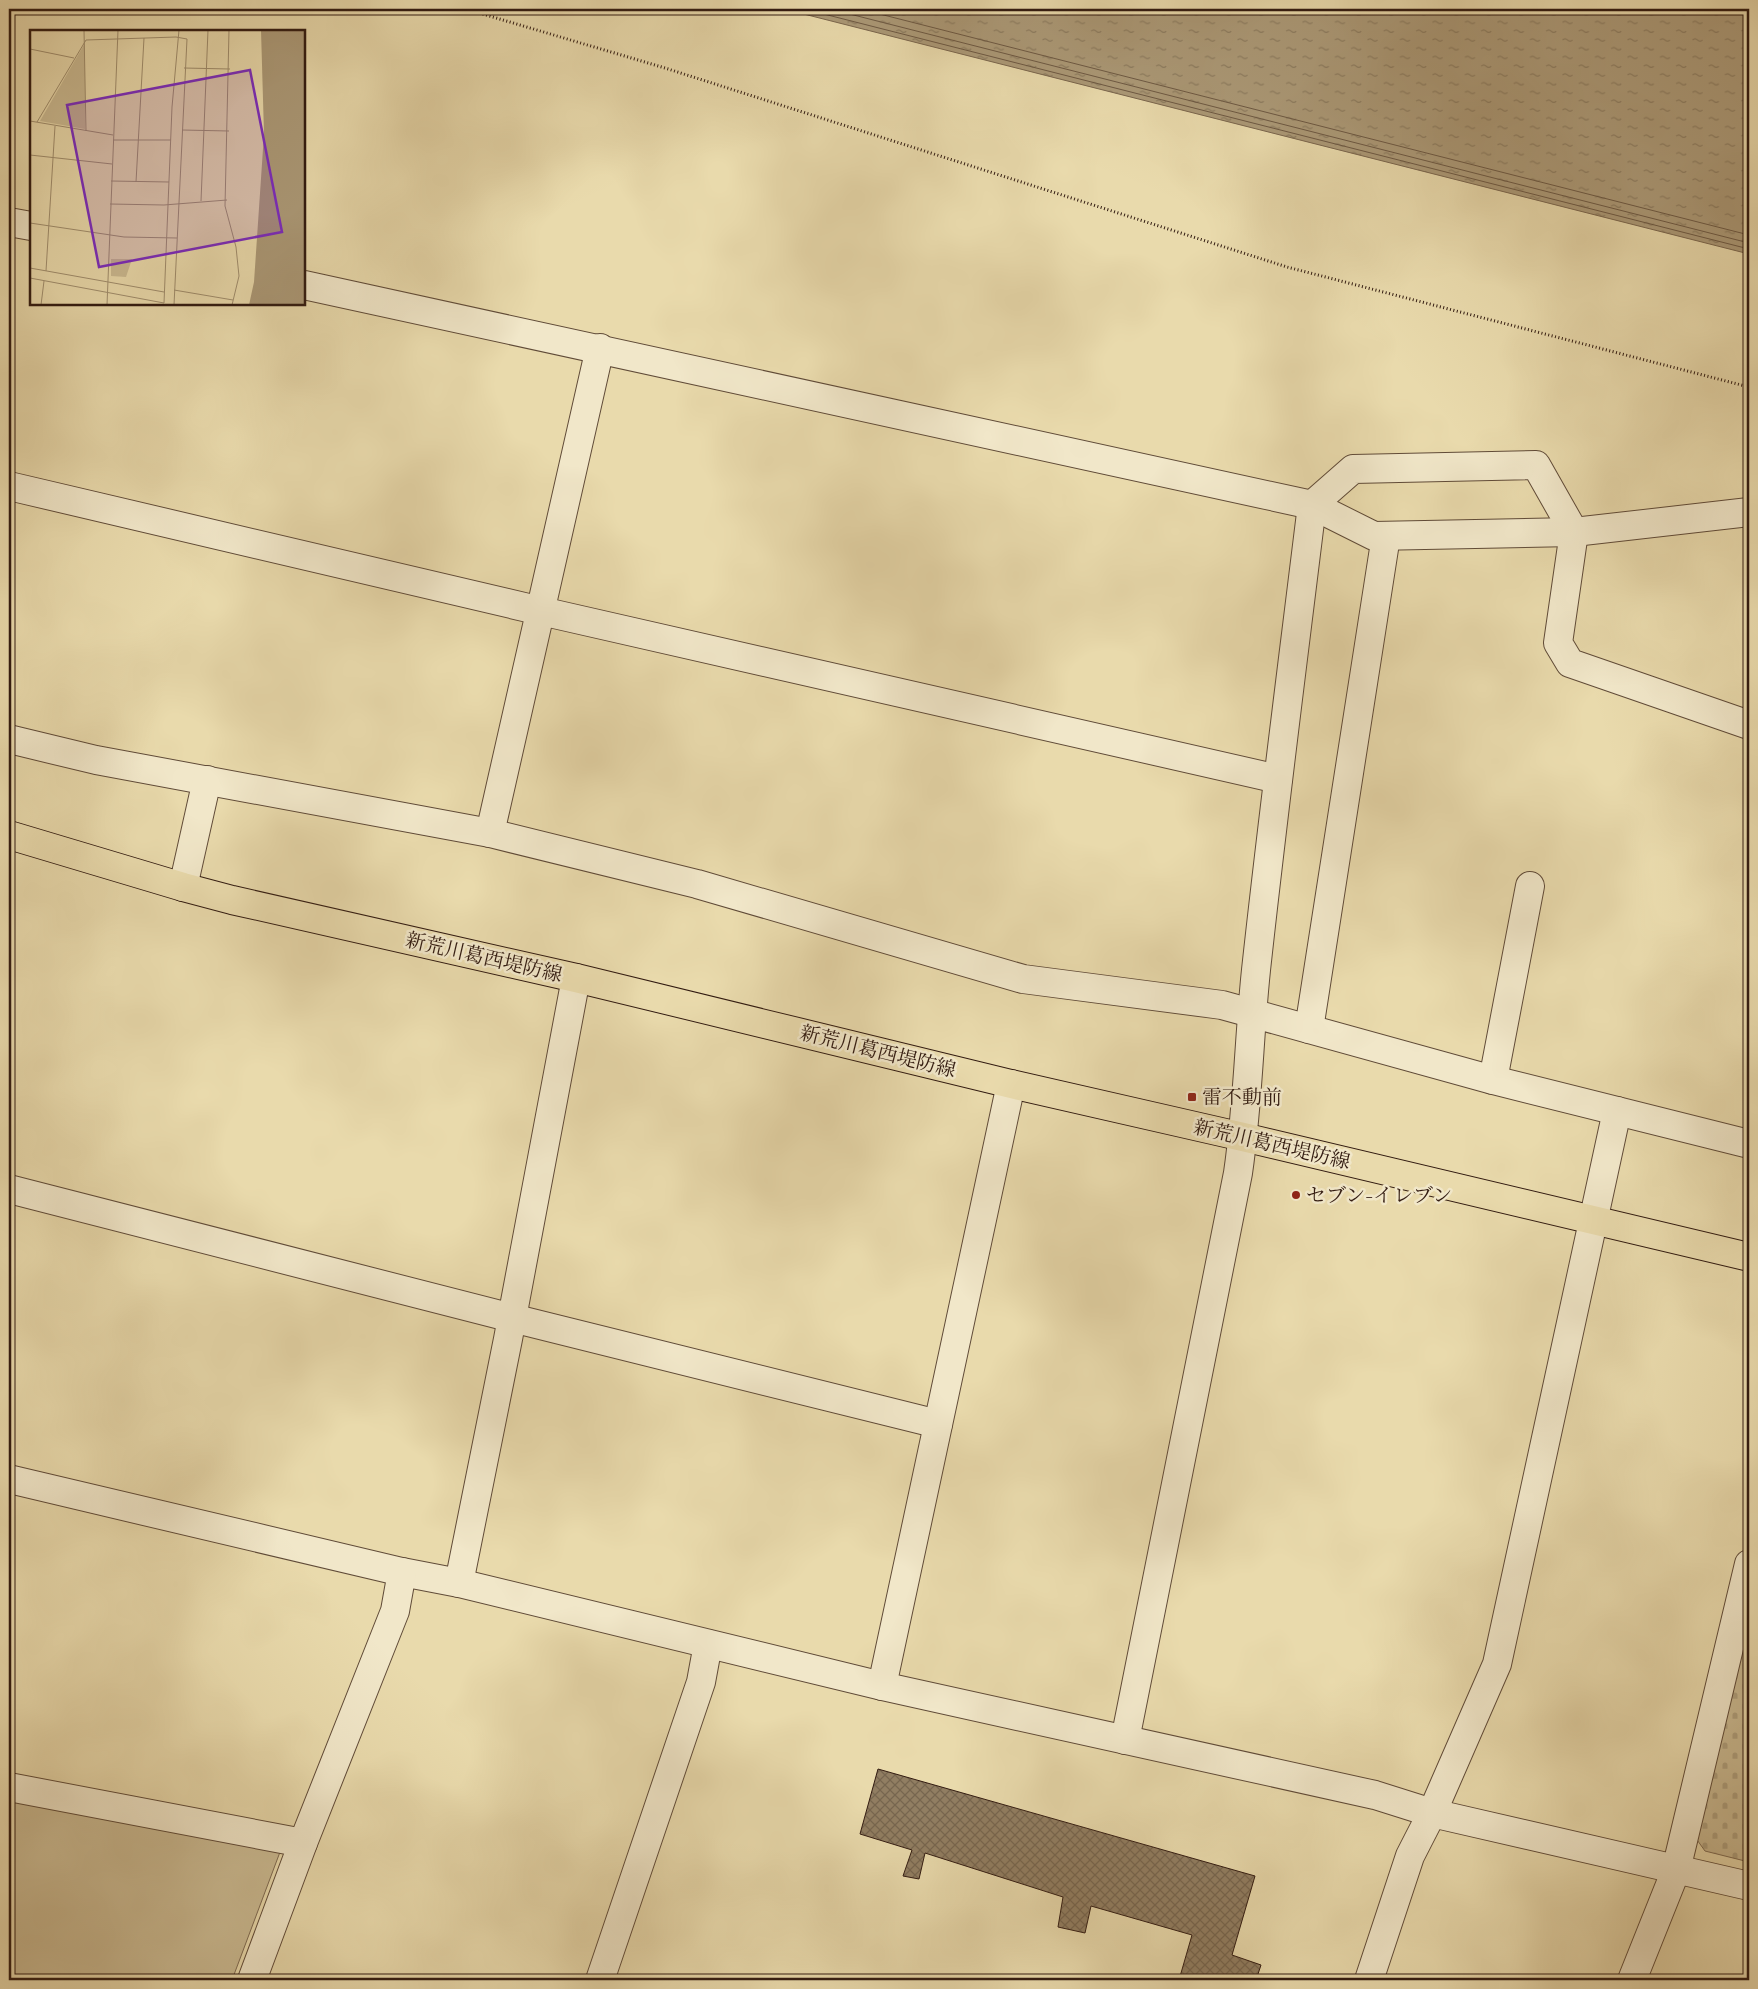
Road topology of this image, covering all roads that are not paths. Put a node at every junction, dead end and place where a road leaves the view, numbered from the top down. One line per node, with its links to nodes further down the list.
1 (9, 222): 2 (street)
2 (30, 226)
3 (305, 285): 4 (street)
4 (600, 348): 6 (street); 10 (street)
5 (9, 486): 10 (street)
6 (1312, 505): 8 (street); 9 (street); 13 (street)
7 (1749, 512): 8 (street)
8 (1574, 532): 9 (street); 11 (street)
9 (1386, 536): 21 (street)
10 (541, 611): 13 (street); 15 (street)
11 (1749, 725)
12 (9, 739): 14 (street)
13 (1278, 779): 20 (street)
14 (207, 780): 15 (street); 18 (street)
15 (490, 833): 20 (street)
16 (9, 835): 18 (main road, 新荒川葛西堤防線)
17 (1530, 886): 22 (street)
18 (183, 887): 19 (main road, 新荒川葛西堤防線)
19 (576, 978): 23 (main road, 新荒川葛西堤防線); 30 (street)
20 (1252, 1014): 21 (street); 25 (street)
21 (1309, 1029): 22 (street)
22 (1492, 1080): 24 (street)
23 (1011, 1084): 25 (main road, 新荒川葛西堤防線); 31 (street)
24 (1617, 1111): 26 (street); 28 (street)
25 (1243, 1137): 28 (main road, 新荒川葛西堤防線); 38 (street)
26 (1748, 1139)
27 (9, 1189): 30 (street)
28 (1593, 1220): 29 (main road, 新荒川葛西堤防線); 40 (street)
29 (1749, 1257)
30 (512, 1318): 31 (street); 35 (street)
31 (938, 1424): 37 (street)
32 (9, 1479): 34 (street)
33 (1749, 1564): 42 (street)
34 (402, 1572): 35 (street); 41 (street)
35 (459, 1583): 36 (street)
36 (708, 1644): 37 (street); 45 (street)
37 (882, 1686): 38 (street)
38 (1126, 1740): 40 (street)
39 (9, 1787): 41 (street)
40 (1432, 1813): 42 (street); 46 (street)
41 (303, 1843): 44 (street)
42 (1676, 1870): 43 (street); 47 (street)
43 (1749, 1886)
44 (252, 1980)
45 (600, 1980)
46 (1368, 1980)
47 (1632, 1980)

